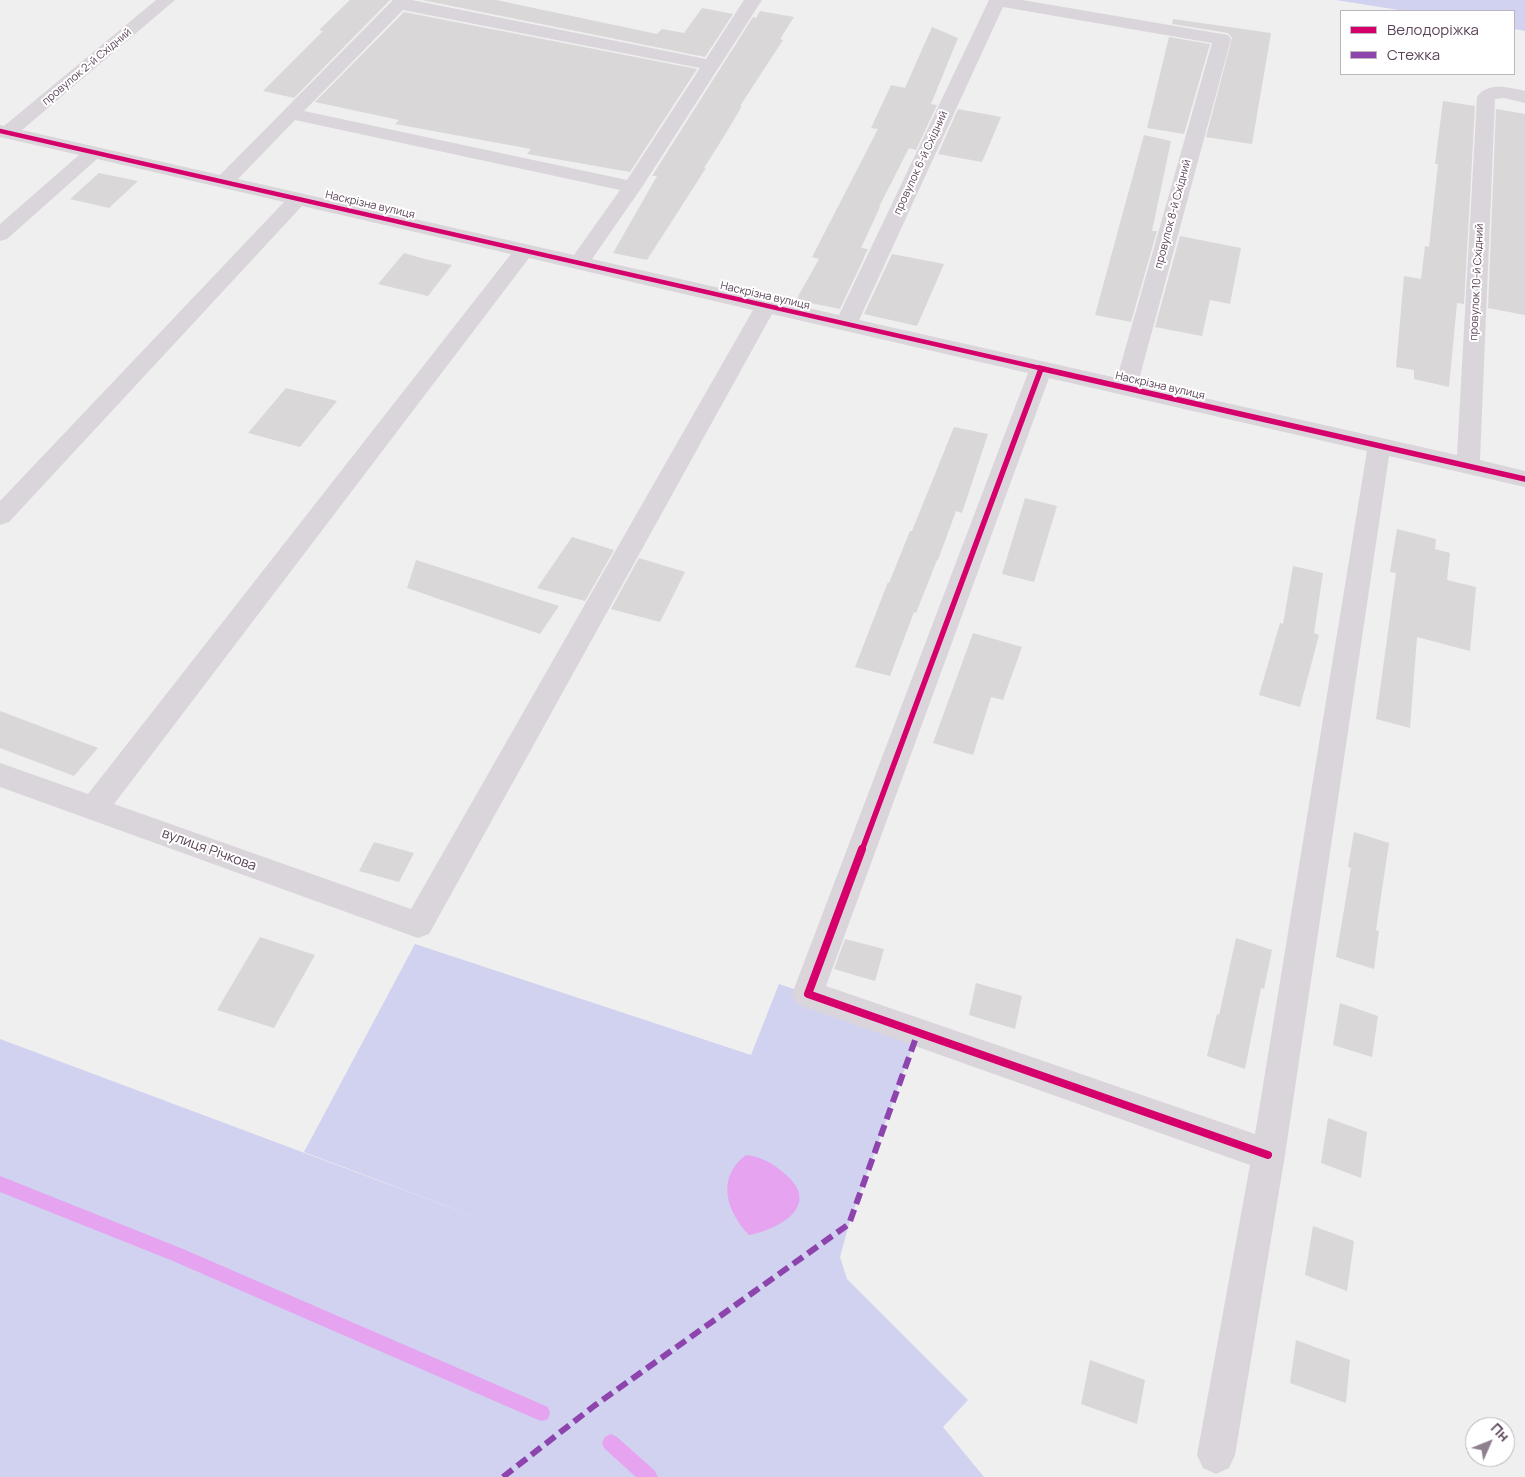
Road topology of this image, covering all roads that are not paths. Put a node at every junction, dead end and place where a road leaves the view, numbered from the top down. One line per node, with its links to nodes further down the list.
1 (166, 0): 8 (street, провулок 2-й Східний)
2 (753, 0): 5 (street)
3 (996, 1): 17 (street, провулок 6-й Східний); 19 (street, провулок 8-й Східний)
4 (401, 2): 5 (street); 7 (street)
5 (711, 64): 11 (street)
6 (1525, 97): 21 (street, провулок 10-й Східний)
7 (293, 114): 10 (street); 11 (street)
8 (4, 132): 9 (street, Наскрізна вулиця)
9 (93, 152): 10 (street, Наскрізна вулиця); 13 (street)
10 (224, 182): 12 (street, Наскрізна вулиця)
11 (632, 187): 15 (street)
12 (298, 199): 14 (street, Наскрізна вулиця); 23 (street)
13 (0, 235)
14 (524, 251): 15 (street, Наскрізна вулиця); 25 (street)
15 (579, 264): 16 (street, Наскрізна вулиця)
16 (766, 306): 17 (street, Наскрізна вулиця); 25 (street, вулиця Річкова)
17 (846, 324): 18 (street, Наскрізна вулиця)
18 (1041, 369): 19 (street, Наскрізна вулиця); 26 (street)
19 (1125, 388): 20 (street, Наскрізна вулиця)
20 (1379, 446): 21 (street, Наскрізна вулиця); 26 (street)
21 (1468, 466): 22 (street, Наскрізна вулиця)
22 (1525, 479)
23 (0, 516)
24 (0, 775): 25 (street, вулиця Річкова)
25 (93, 809)
26 (1268, 1155): 27 (street)
27 (1216, 1455)

